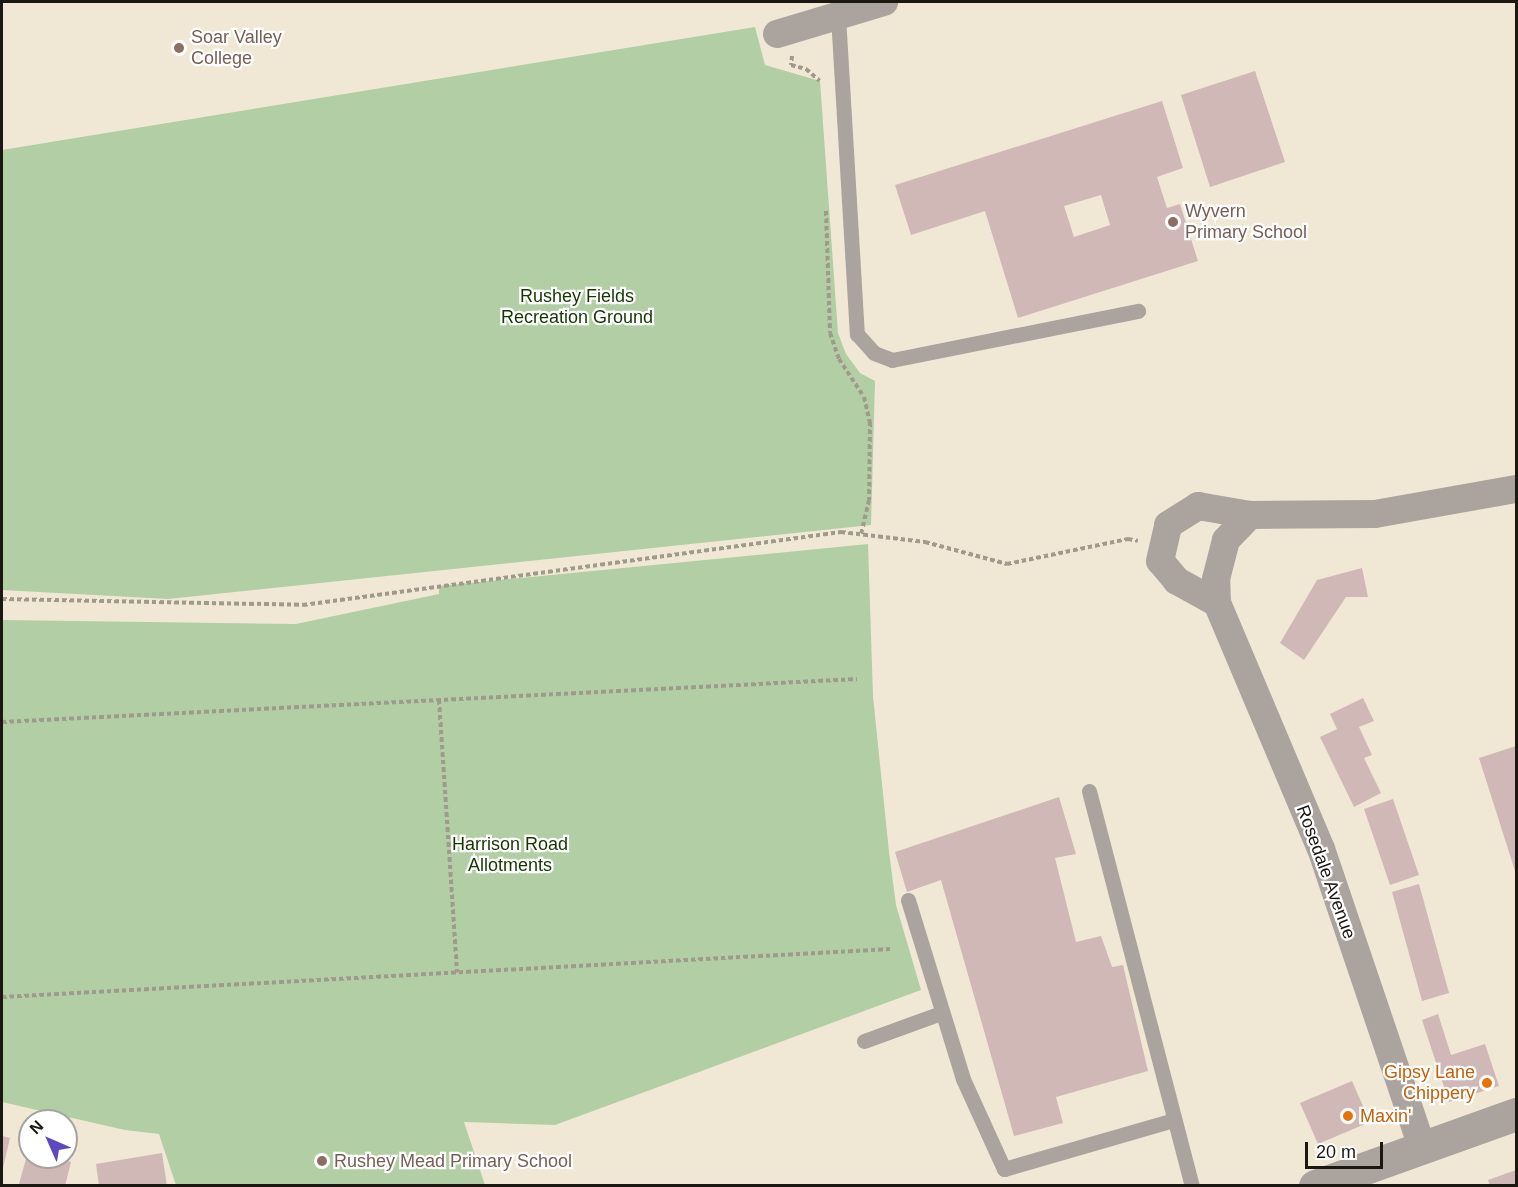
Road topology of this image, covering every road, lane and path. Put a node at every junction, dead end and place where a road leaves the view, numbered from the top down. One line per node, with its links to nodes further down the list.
1 (884, 2): 2 (street)
2 (838, 16): 3 (street); 4 (lane)
3 (777, 34)
4 (1138, 311)
5 (1516, 489): 6 (street)
6 (1250, 515): 7 (street); 9 (street, Rosedale Avenue)
7 (1164, 545): 8 (path); 9 (street)
8 (2, 599)
9 (1217, 603): 22 (street, Rosedale Avenue)
10 (857, 679): 11 (path)
11 (439, 700): 12 (path); 16 (path)
12 (2, 722)
13 (1089, 791): 21 (lane)
14 (908, 900): 18 (lane)
15 (891, 949): 16 (path)
16 (457, 972): 17 (path)
17 (2, 997)
18 (942, 1013): 19 (lane); 21 (lane)
19 (864, 1041)
20 (1516, 1114): 22 (street)
21 (1174, 1120): 23 (lane)
22 (1422, 1147): 24 (street)
23 (1192, 1185)
24 (1315, 1185)

